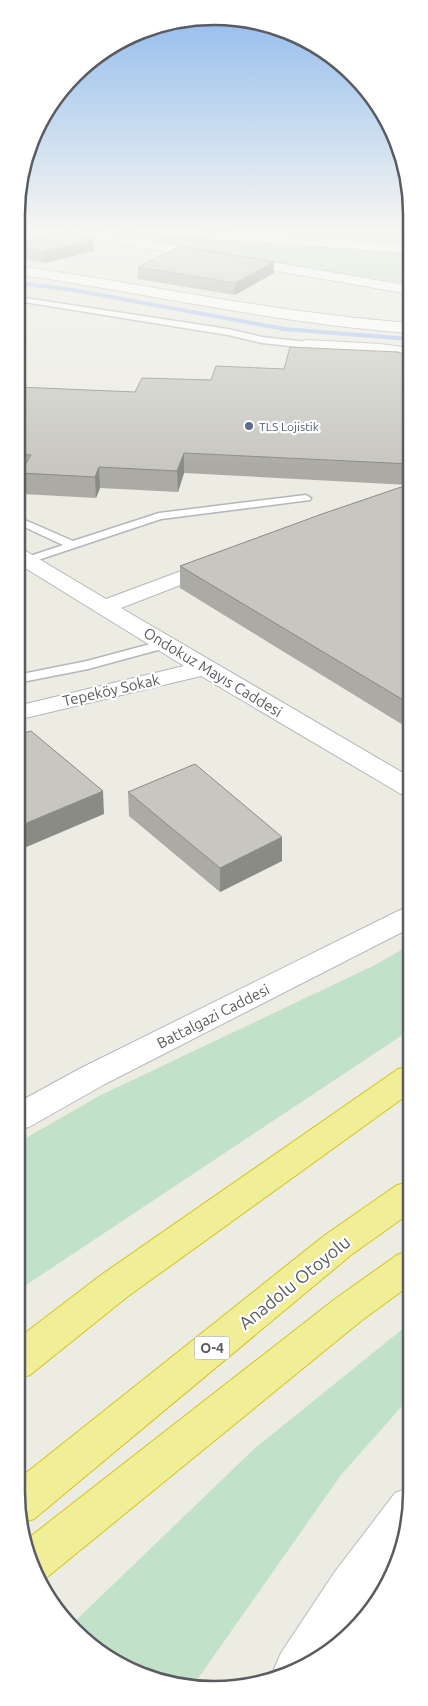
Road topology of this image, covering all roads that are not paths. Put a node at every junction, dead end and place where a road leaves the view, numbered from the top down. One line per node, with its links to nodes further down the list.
1 (79, 309): 4 (lane)
2 (251, 309): 3 (street)
3 (403, 327)
4 (307, 345): 5 (street)
5 (403, 352)
6 (306, 498): 8 (lane)
7 (25, 523): 8 (lane)
8 (73, 545): 9 (lane)
9 (25, 557)
10 (25, 558): 12 (street, Ondokuz Mayıs Caddesi)
11 (234, 558): 12 (street)
12 (104, 607): 13 (street, Ondokuz Mayıs Caddesi)
13 (164, 644): 14 (street, Ondokuz Mayıs Caddesi); 15 (lane)
14 (204, 668): 16 (street, Tepeköy Sokak); 17 (street, Ondokuz Mayıs Caddesi)
15 (25, 678)
16 (25, 711)
17 (403, 784)
18 (403, 920): 20 (street, Battalgazi Caddesi)
19 (403, 1082): 23 (highway)
20 (25, 1114)
21 (403, 1200): 24 (highway, Anadolu Otoyolu / O-4)
22 (403, 1270): 26 (highway)
23 (25, 1356)
24 (25, 1500)
25 (401, 1520): 27 (street)
26 (37, 1558)
27 (304, 1658)

